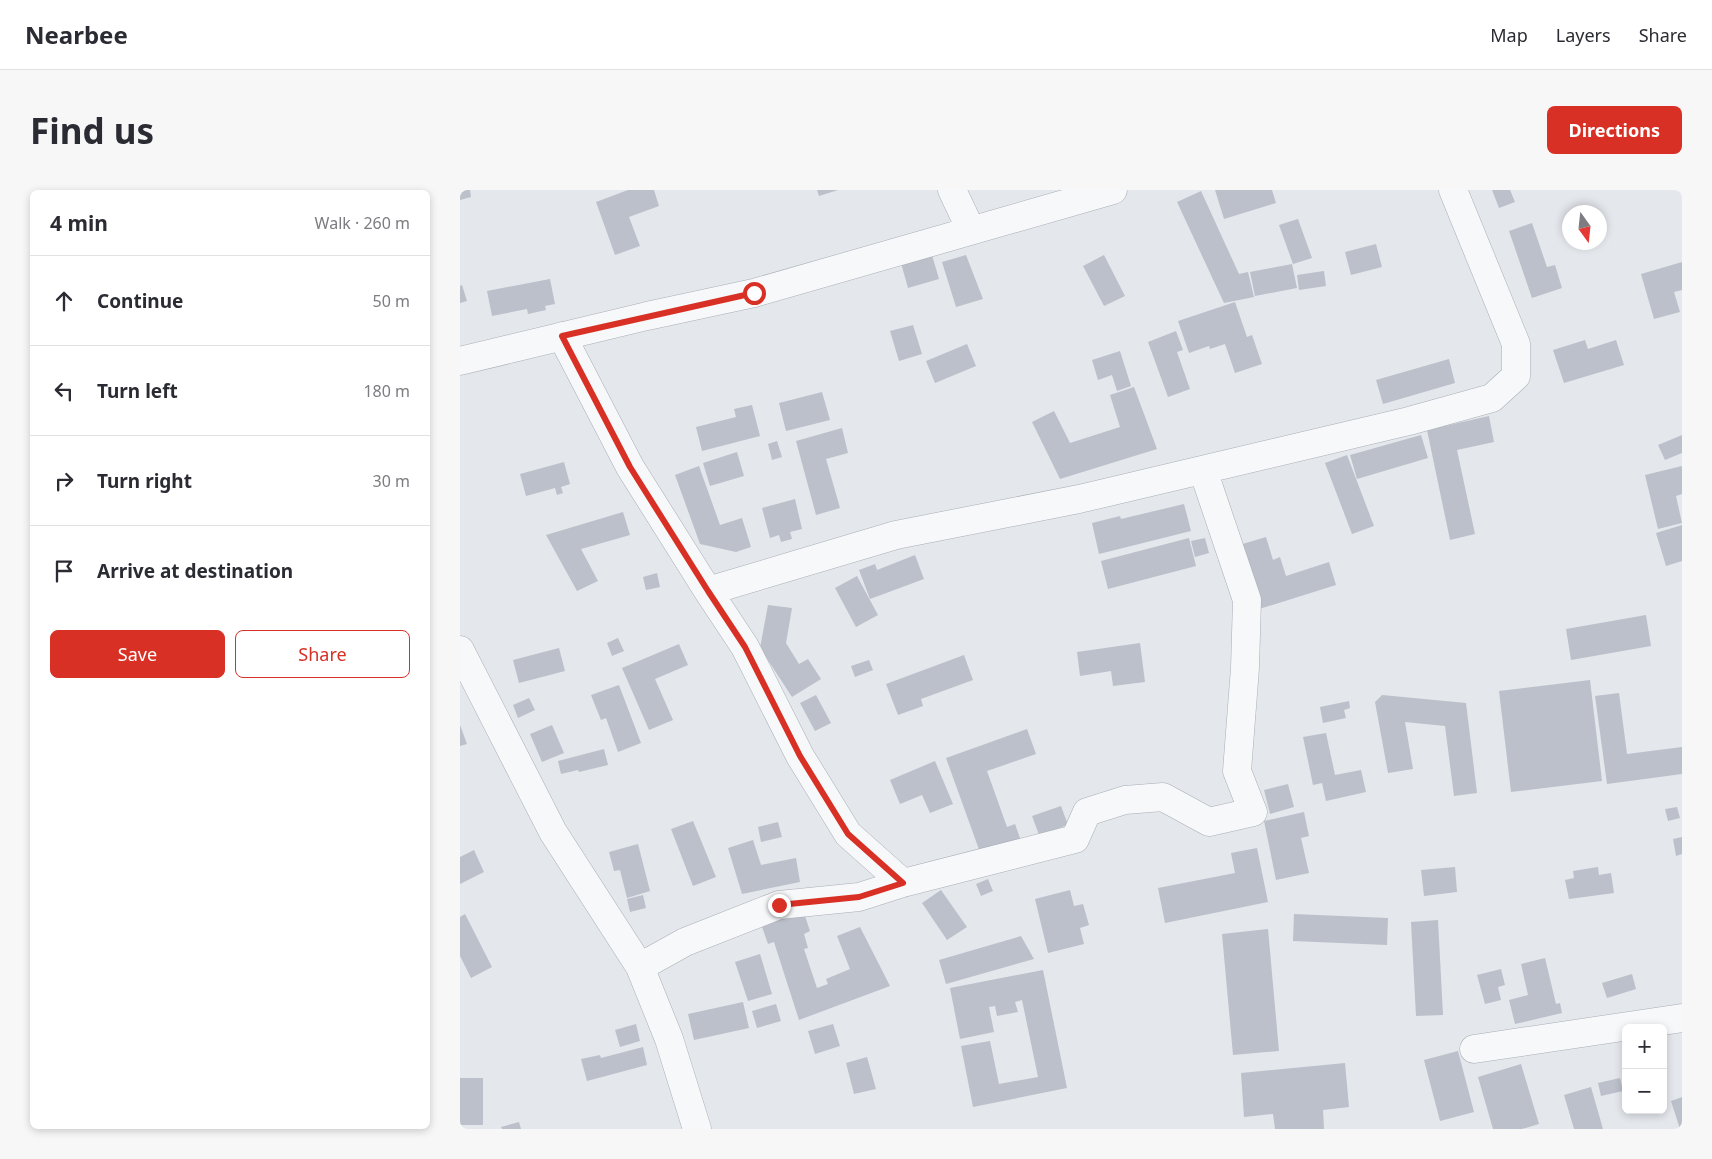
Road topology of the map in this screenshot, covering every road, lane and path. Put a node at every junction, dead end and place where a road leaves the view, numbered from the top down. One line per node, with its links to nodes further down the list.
1 (952, 190): 4 (street)
2 (1113, 190): 4 (street)
3 (1453, 190): 7 (street)
4 (971, 230): 5 (street)
5 (562, 336): 6 (street); 8 (street)
6 (460, 361)
7 (1203, 470): 8 (street); 10 (street)
8 (708, 591): 10 (street)
9 (460, 650): 11 (street)
10 (903, 883): 11 (street)
11 (640, 967): 14 (street)
12 (1682, 1018): 13 (street)
13 (1474, 1050)
14 (697, 1129)

